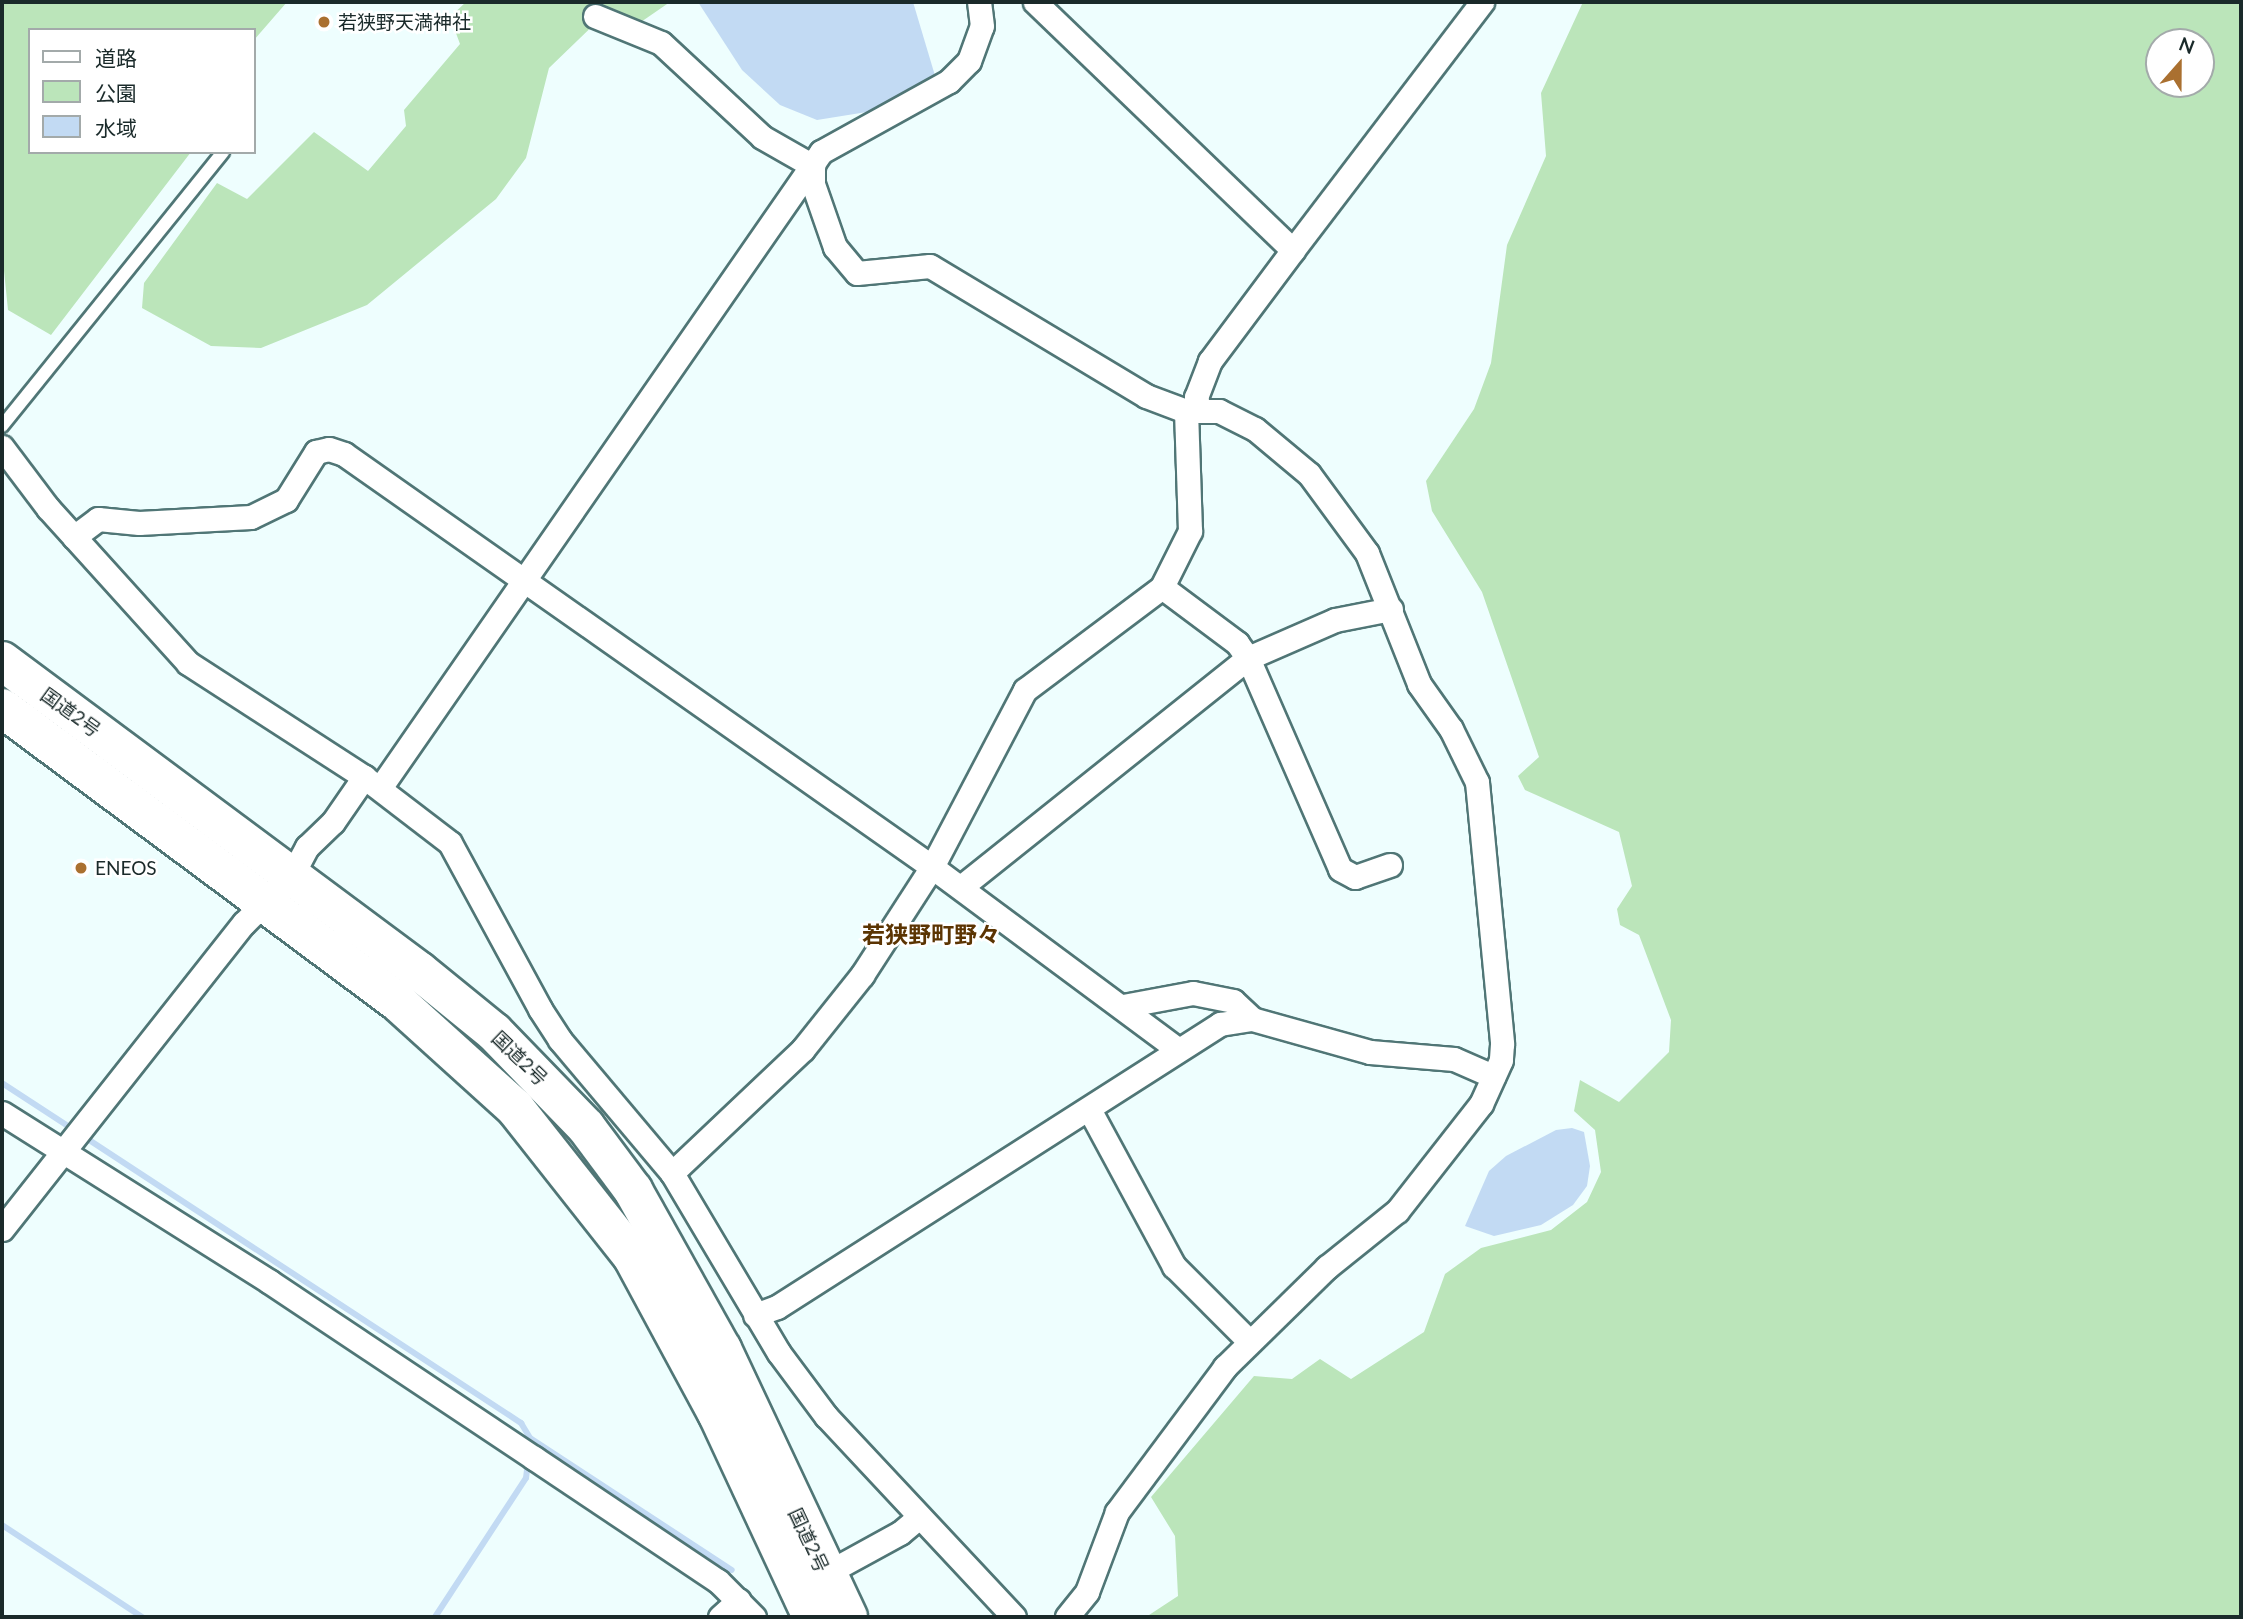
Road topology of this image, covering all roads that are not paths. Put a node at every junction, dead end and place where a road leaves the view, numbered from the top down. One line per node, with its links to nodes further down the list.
1 (979, 2): 6 (street)
2 (1035, 2): 7 (street)
3 (1482, 2): 7 (street)
4 (595, 16): 6 (street)
5 (221, 154): 9 (lane)
6 (813, 166): 8 (street); 12 (street)
7 (1293, 250): 8 (street)
8 (1192, 410): 13 (street); 14 (street)
9 (2, 426)
10 (2, 447): 11 (street)
11 (74, 537): 12 (street); 18 (street)
12 (523, 581): 18 (street); 20 (street)
13 (1162, 587): 15 (street); 20 (street)
14 (1391, 609): 15 (street); 27 (street)
15 (1248, 658): 19 (street); 22 (street)
16 (2, 661): 21 (highway, 国道2号)
17 (2, 708): 23 (highway, 国道2号)
18 (372, 782): 21 (street); 31 (street)
19 (1390, 865)
20 (932, 867): 22 (street); 31 (street)
21 (292, 875): 23 (street); 36 (highway, 国道2号)
22 (961, 887): 24 (street)
23 (262, 901): 30 (street); 39 (highway, 国道2号)
24 (1123, 1006): 25 (street); 26 (street)
25 (1252, 1019): 26 (street); 27 (street)
26 (1177, 1049): 28 (street)
27 (1493, 1076): 34 (street)
28 (1089, 1110): 33 (street); 34 (street)
29 (2, 1113): 30 (street)
30 (66, 1147): 32 (street); 37 (street)
31 (672, 1173): 33 (street)
32 (2, 1229)
33 (755, 1315): 35 (street)
34 (1249, 1340): 42 (street)
35 (918, 1518): 36 (street); 41 (street)
36 (825, 1574): 40 (highway, 国道2号)
37 (747, 1608): 38 (street)
38 (720, 1617)
39 (812, 1617)
40 (848, 1617)
41 (1014, 1617)
42 (1067, 1617)

